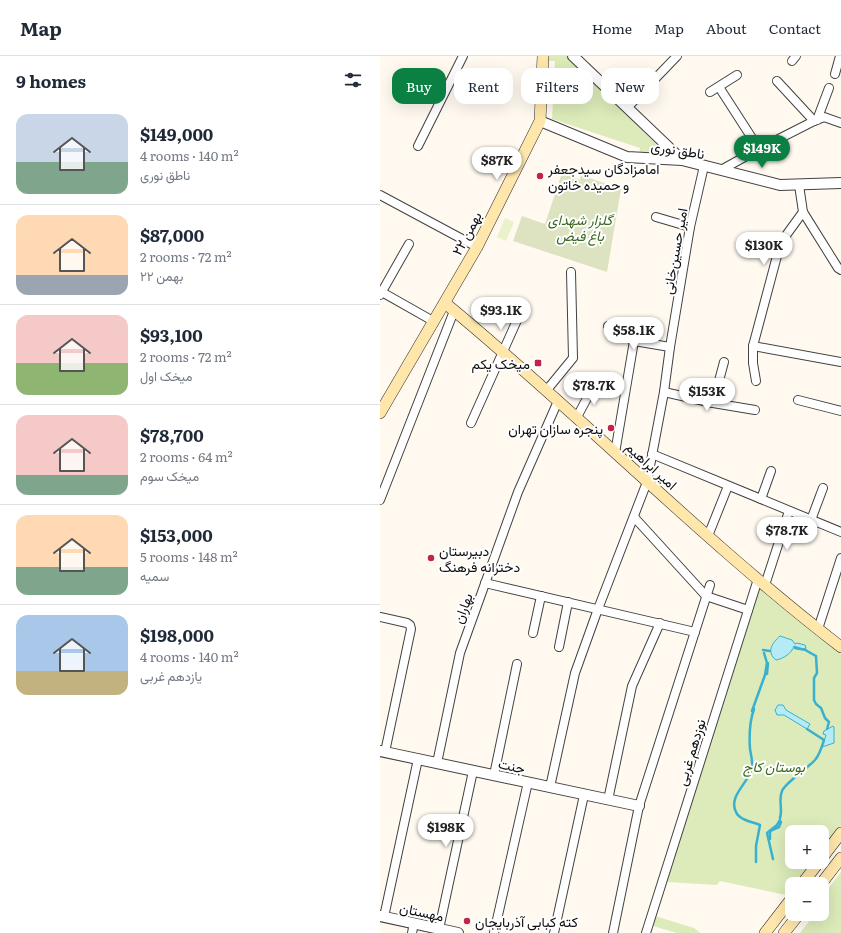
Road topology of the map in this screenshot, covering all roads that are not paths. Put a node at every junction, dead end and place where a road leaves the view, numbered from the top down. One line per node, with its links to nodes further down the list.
1 (463, 56): 16 (street)
2 (543, 56): 14 (main road, ۲۲ بهمن)
3 (573, 56): 12 (street)
4 (677, 56): 12 (street)
5 (840, 56): 7 (street)
6 (737, 74): 9 (street)
7 (835, 74)
8 (777, 81): 13 (street)
9 (719, 87): 11 (street); 17 (street)
10 (829, 88): 13 (street)
11 (710, 92)
12 (627, 108): 18 (street)
13 (818, 119): 15 (street); 17 (street)
14 (540, 121): 18 (street, ناطق نوری); 28 (main road, ۲۲ بهمن)
15 (841, 123)
16 (418, 146)
17 (759, 149): 20 (street)
18 (682, 160): 19 (street, ناطق نوری)
19 (704, 166): 20 (street, ناطق نوری); 26 (street, امیر حسین‌خانی)
20 (722, 170): 22 (street, ناطق نوری)
21 (841, 183): 22 (street, ناطق نوری)
22 (799, 185): 24 (street)
23 (380, 195): 28 (street)
24 (803, 212): 29 (street); 38 (street)
25 (656, 217): 26 (street)
26 (690, 227): 39 (street, امیر حسین‌خانی)
27 (409, 244): 31 (street)
28 (477, 246): 32 (main road, ۲۲ بهمن)
29 (841, 270)
30 (571, 272): 45 (street)
31 (381, 293): 35 (street)
32 (445, 303): 33 (main road, امیر ابراهیم); 35 (main road, ۲۲ بهمن)
33 (454, 311): 40 (main road, امیر ابراهیم); 61 (street)
34 (518, 318): 40 (street)
35 (434, 321): 52 (main road, ۲۲ بهمن)
36 (608, 326): 37 (street)
37 (634, 341): 39 (street); 55 (street)
38 (753, 346): 42 (street); 43 (street)
39 (670, 347): 46 (street, امیر حسین‌خانی)
40 (502, 352): 45 (main road, امیر ابراهیم); 54 (street)
41 (724, 362): 49 (street)
42 (841, 362)
43 (756, 381)
44 (594, 385): 53 (street)
45 (546, 391): 48 (main road, امیر ابراهیم)
46 (664, 392): 49 (street); 56 (street, امیر حسین‌خانی)
47 (798, 400): 51 (street)
48 (558, 401): 53 (main road, امیر ابراهیم); 70 (street, بهاران)
49 (714, 403): 50 (street)
50 (754, 410)
51 (841, 411)
52 (380, 413)
53 (577, 417): 55 (main road, امیر ابراهیم)
54 (471, 423)
55 (615, 453): 58 (main road, امیر ابراهیم)
56 (652, 454): 58 (street, امیر حسین‌خانی); 59 (street)
57 (771, 471): 62 (street)
58 (647, 482): 64 (street, امیر حسین‌خانی); 67 (main road, امیر ابراهیم)
59 (728, 486): 62 (street); 67 (street)
60 (823, 488): 65 (street)
61 (380, 500)
62 (761, 500): 63 (street)
63 (789, 511): 65 (street); 69 (street, نوزدهم غربی)
64 (634, 516): 73 (street); 75 (street, امیر حسین‌خانی)
65 (811, 520): 66 (street)
66 (841, 532)
67 (708, 536): 69 (main road, امیر ابراهیم)
68 (841, 558): 79 (street)
69 (762, 582): 76 (street, نوزدهم غربی); 79 (main road, امیر ابراهیم)
70 (485, 583): 72 (street); 87 (street, بهاران)
71 (710, 585): 73 (street)
72 (541, 596): 74 (street); 81 (street)
73 (706, 596): 76 (street); 80 (street)
74 (568, 602): 75 (street); 82 (street)
75 (598, 609): 78 (street); 91 (street, امیر حسین‌خانی)
76 (748, 610): 110 (street, نوزدهم غربی)
77 (380, 617): 85 (street)
78 (660, 623): 80 (street); 93 (street)
79 (818, 629): 83 (main road, امیر ابراهیم)
80 (695, 632): 94 (street)
81 (533, 633)
82 (559, 647)
83 (841, 647)
84 (518, 664): 89 (street)
85 (382, 751): 86 (street, جنت)
86 (418, 759): 87 (street, جنت); 102 (street)
87 (437, 763): 88 (street, جنت)
88 (473, 771): 89 (street, جنت); 105 (street)
89 (494, 775): 90 (street, جنت)
90 (528, 782): 91 (street, جنت); 107 (street)
91 (550, 787): 92 (street, جنت)
92 (584, 794): 93 (street, جنت); 108 (street)
93 (608, 800): 94 (street, جنت)
94 (639, 806): 109 (street)
95 (841, 833): 96 (main road)
96 (829, 849)
97 (841, 858): 100 (main road)
98 (814, 869): 99 (main road)
99 (807, 877)
100 (826, 877)
101 (785, 907): 111 (main road)
102 (382, 916): 104 (street, مهستان)
103 (793, 921): 112 (main road)
104 (413, 928): 105 (street, مهستان)
105 (439, 929): 106 (street, مهستان)
106 (458, 933)
107 (494, 933)
108 (554, 933)
109 (613, 933)
110 (646, 933)
111 (765, 933)
112 (784, 933)

